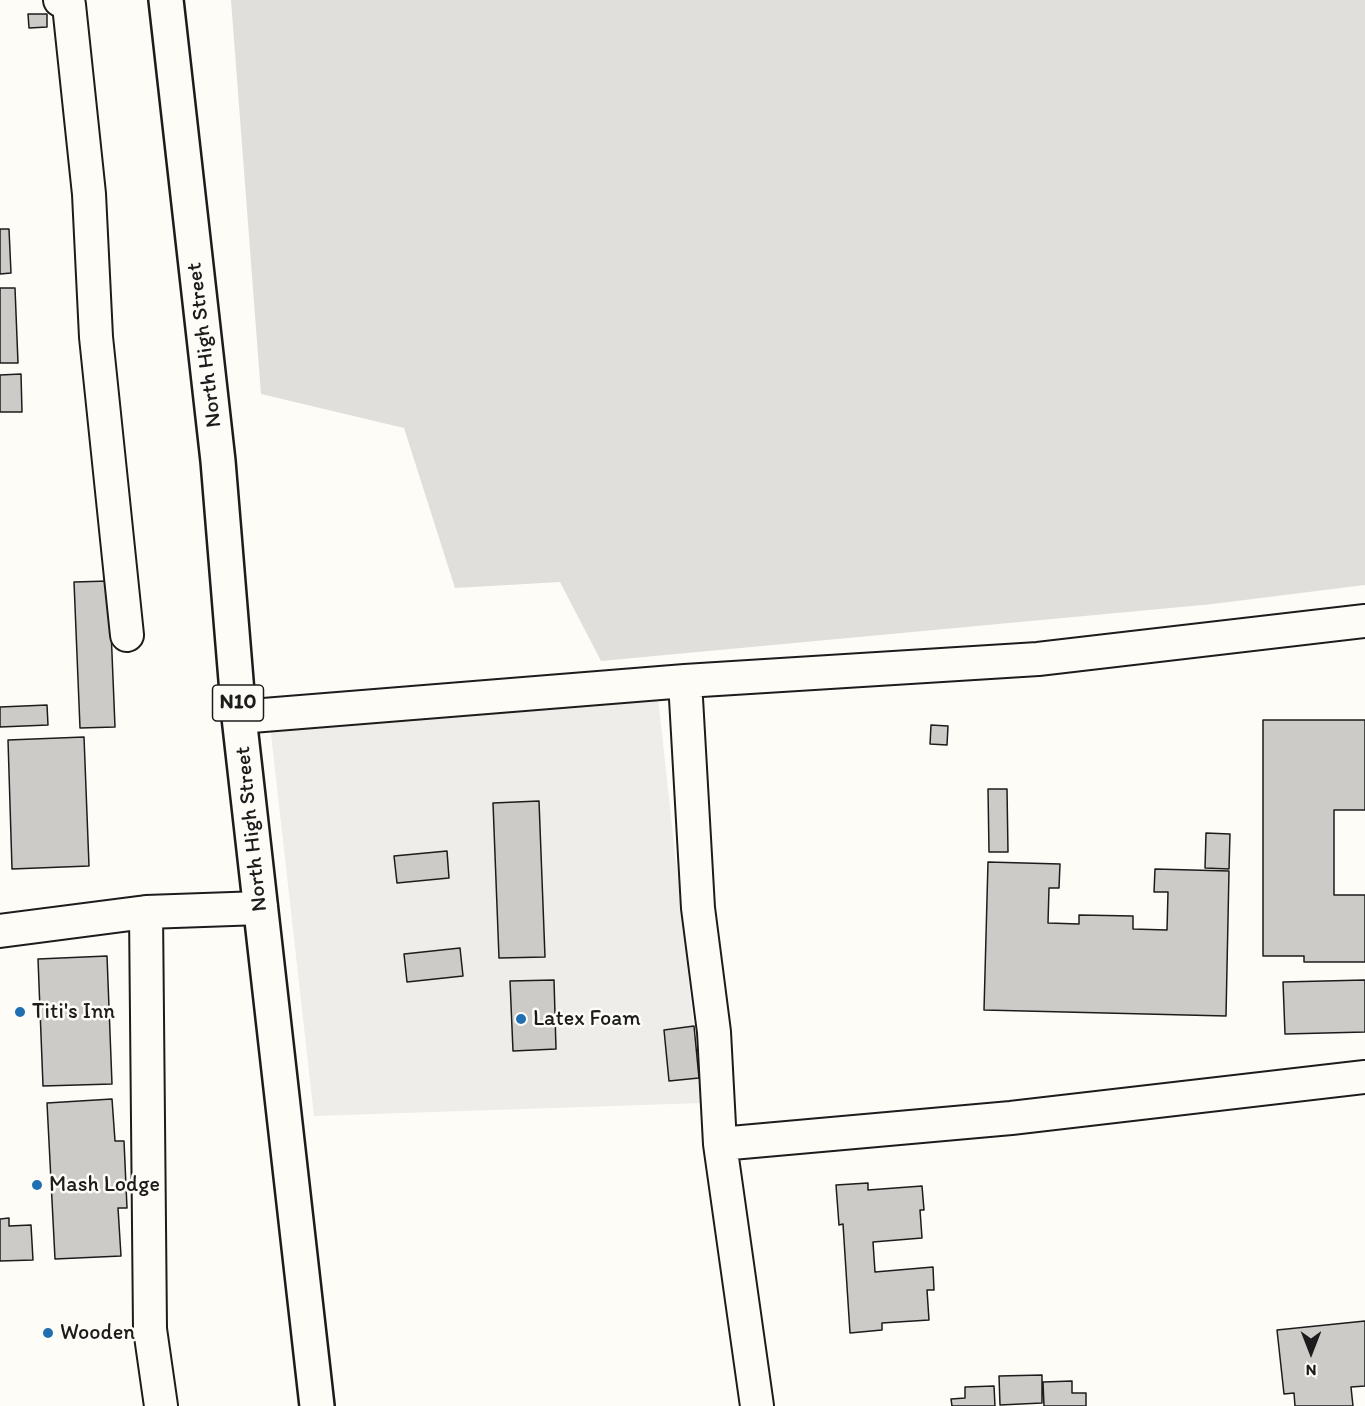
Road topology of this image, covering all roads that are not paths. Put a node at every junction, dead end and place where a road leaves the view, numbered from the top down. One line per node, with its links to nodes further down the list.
1 (166, 0): 6 (highway, North High Street / N10)
2 (66, 2): 4 (street)
3 (1365, 621): 5 (street)
4 (127, 635)
5 (685, 681): 6 (street); 11 (street)
6 (240, 717): 7 (highway, North High Street / N10)
7 (261, 908): 8 (street); 13 (highway, North High Street / N10)
8 (146, 912): 9 (street); 12 (street)
9 (0, 931)
10 (1365, 1077): 11 (street)
11 (720, 1144): 14 (street)
12 (161, 1406)
13 (317, 1406)
14 (757, 1406)

